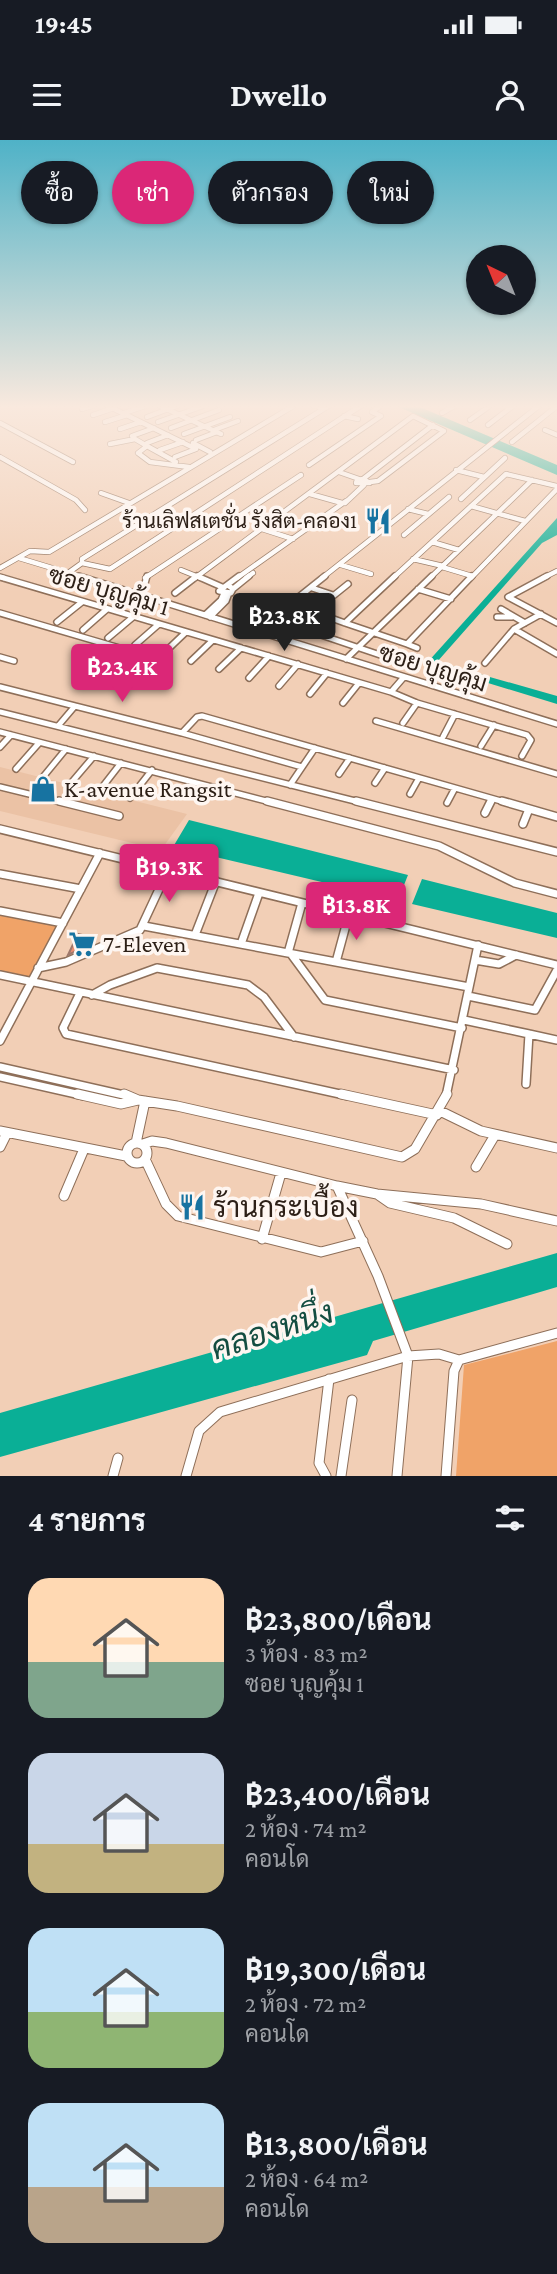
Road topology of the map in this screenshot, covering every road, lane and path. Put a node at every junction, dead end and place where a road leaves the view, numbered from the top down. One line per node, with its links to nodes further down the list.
1 (18, 467): 27 (street)
2 (189, 467): 24 (street)
3 (229, 467): 38 (street)
4 (265, 467): 38 (street)
5 (345, 467): 12 (street)
6 (379, 467): 17 (street)
7 (396, 467): 17 (street)
8 (459, 467): 11 (street)
9 (495, 467): 15 (street)
10 (518, 468): 13 (street)
11 (456, 470): 15 (street); 26 (street)
12 (339, 472): 17 (street); 20 (street)
13 (511, 474): 16 (street); 25 (street)
14 (301, 475): 54 (street)
15 (484, 477): 22 (street)
16 (532, 480): 18 (street); 28 (street)
17 (362, 481): 23 (street)
18 (557, 487): 30 (street)
19 (101, 494): 24 (street)
20 (310, 494): 23 (street); 31 (street)
21 (449, 497): 29 (street)
22 (461, 499)
23 (344, 502): 33 (street); 52 (street)
24 (129, 503): 36 (street)
25 (471, 506): 28 (street); 34 (street)
26 (408, 509): 29 (street); 39 (street)
27 (85, 510)
28 (498, 513): 30 (street); 35 (street)
29 (428, 514): 32 (street)
30 (524, 521): 47 (street)
31 (262, 529): 33 (street); 46 (street)
32 (404, 535)
33 (293, 538): 52 (street)
34 (432, 542): 35 (street); 37 (street)
35 (459, 550): 40 (street)
36 (19, 558): 41 (street); 44 (street, ซอย บุญคุ้ม)
37 (413, 559): 40 (street); 70 (street)
38 (82, 563): 44 (street)
39 (341, 565): 45 (street); 50 (street)
40 (443, 567): 47 (street); 51 (street)
41 (0, 568)
42 (181, 570): 46 (street)
43 (557, 571): 63 (street)
44 (68, 572): 54 (street, ซอย บุญคุ้ม)
45 (371, 574)
46 (198, 576): 52 (street); 53 (street)
47 (472, 576): 56 (street)
48 (0, 577): 57 (street, ซอย บุญคุ้ม 1)
49 (348, 584): 55 (street)
50 (312, 588): 55 (street); 58 (street)
51 (418, 589): 56 (street); 79 (street)
52 (227, 590): 64 (street)
53 (175, 593)
54 (135, 594): 64 (street, ซอย บุญคุ้ม)
55 (334, 596): 62 (street)
56 (451, 599): 83 (street)
57 (82, 602): 59 (street, ซอย บุญคุ้ม 1); 69 (street)
58 (289, 606): 62 (street); 77 (street)
59 (107, 609): 65 (street, ซอย บุญคุ้ม 1); 76 (street)
60 (501, 609): 67 (street)
61 (0, 613): 100 (street)
62 (311, 614): 74 (street)
63 (541, 614): 71 (street); 72 (street)
64 (208, 616): 77 (street, ซอย บุญคุ้ม)
65 (133, 617): 73 (street, ซอย บุญคุ้ม 1); 81 (street)
66 (497, 617): 67 (street)
67 (514, 617): 71 (street)
68 (331, 618): 70 (street)
69 (57, 622)
70 (345, 623): 79 (street)
71 (525, 623): 75 (street)
72 (557, 623)
73 (159, 624): 78 (street, ซอย บุญคุ้ม 1); 84 (street)
74 (292, 629)
75 (514, 629): 89 (street); 96 (street)
76 (83, 630)
77 (256, 631): 92 (street, ซอย บุญคุ้ม)
78 (186, 632): 82 (street, ซอย บุญคุ้ม 1); 88 (street)
79 (373, 632): 83 (street); 85 (street)
80 (315, 633): 85 (street)
81 (108, 638)
82 (213, 640): 86 (street, ซอย บุญคุ้ม 1); 93 (street)
83 (407, 644): 87 (street)
84 (135, 645)
85 (357, 647): 92 (street); 95 (street)
86 (241, 648): 90 (street, ซอย บุญคุ้ม 1); 98 (street)
87 (417, 648)
88 (164, 653)
89 (557, 654)
90 (269, 656): 97 (street, ซอย บุญคุ้ม 1); 102 (street)
91 (0, 657): 94 (street)
92 (346, 659): 101 (street, ซอย บุญคุ้ม)
93 (191, 661)
94 (15, 662)
95 (404, 663)
96 (485, 663)
97 (298, 664): 99 (street, ซอย บุญคุ้ม 1); 104 (street)
98 (219, 669)
99 (327, 673): 103 (street, ซอย บุญคุ้ม 1); 106 (street)
100 (132, 674)
101 (404, 677): 107 (street); 115 (street, ซอย บุญคุ้ม)
102 (249, 678)
103 (359, 683): 107 (street, ซอย บุญคุ้ม 1); 108 (street)
104 (279, 686)
105 (0, 687): 110 (street)
106 (310, 694)
107 (393, 694): 109 (street, ซอย บุญคุ้ม 1)
108 (343, 703)
109 (417, 703): 112 (street, ซอย บุญคุ้ม 1); 114 (street)
110 (75, 706): 117 (street); 119 (street)
111 (0, 712): 117 (street)
112 (456, 714): 116 (street, ซอย บุญคุ้ม 1); 121 (street)
113 (376, 721): 135 (street)
114 (403, 723)
115 (557, 724)
116 (494, 725): 123 (street); 128 (street, ซอย บุญคุ้ม 1)
117 (58, 726): 141 (street)
118 (0, 732): 120 (street)
119 (182, 733): 125 (street); 131 (street)
120 (11, 735): 122 (street); 124 (street)
121 (443, 737)
122 (39, 743): 126 (street); 133 (street)
123 (481, 746)
124 (0, 747)
125 (315, 748): 129 (street); 131 (street)
126 (66, 749): 127 (street); 137 (street)
127 (94, 756): 130 (street); 139 (street)
128 (522, 756)
129 (350, 758): 132 (street); 136 (street)
130 (121, 763): 134 (street); 144 (street)
131 (302, 766): 141 (street)
132 (385, 768): 138 (street); 140 (street)
133 (16, 769)
134 (152, 770): 146 (street); 162 (street)
135 (557, 774)
136 (339, 775)
137 (43, 776)
138 (419, 778): 143 (street); 145 (street)
139 (71, 783)
140 (375, 783)
141 (290, 785): 155 (street)
142 (0, 787): 151 (street)
143 (455, 788): 147 (street); 148 (street)
144 (100, 790)
145 (410, 794)
146 (130, 798)
147 (492, 799): 149 (street); 150 (street)
148 (447, 803)
149 (529, 809): 152 (street); 153 (street)
150 (485, 813)
151 (119, 816)
152 (557, 817)
153 (523, 824)
154 (0, 829): 156 (street)
155 (557, 852)
156 (100, 853): 157 (street); 160 (street)
157 (169, 870): 159 (street); 167 (street)
158 (0, 874): 160 (street)
159 (216, 881): 161 (street); 168 (street)
160 (81, 889): 166 (street)
161 (259, 893): 163 (street); 169 (street)
162 (557, 894)
163 (302, 903): 165 (street); 171 (street)
164 (0, 911): 166 (street)
165 (349, 914): 170 (street); 174 (street)
166 (63, 923): 176 (street)
167 (144, 926): 168 (street); 176 (street)
168 (195, 935): 169 (street)
169 (241, 944): 171 (street)
170 (478, 945): 172 (street); 173 (street)
171 (290, 954): 174 (street); 185 (street)
172 (516, 955): 173 (street); 175 (street)
173 (475, 960): 180 (street)
174 (335, 962): 180 (street)
175 (557, 965)
176 (38, 968): 179 (street)
177 (557, 970): 180 (street)
178 (0, 975): 179 (street)
179 (31, 981): 181 (street); 184 (street)
180 (469, 992): 185 (street)
181 (80, 993): 182 (street); 195 (street)
182 (92, 995): 187 (street); 187 (street)
183 (0, 1020): 184 (street)
184 (10, 1022): 189 (street)
185 (463, 1024): 186 (street); 191 (street)
186 (530, 1034): 188 (street); 193 (street)
187 (293, 1037): 191 (street)
188 (557, 1040)
189 (0, 1041)
190 (0, 1067): 194 (street)
191 (454, 1070): 195 (street)
192 (0, 1077): 194 (street)
193 (526, 1084)
194 (142, 1101): 195 (street); 198 (street)
195 (439, 1113): 197 (street)
196 (4, 1132): 199 (street); 201 (street)
197 (495, 1135): 200 (street); 204 (street)
198 (140, 1144): 202 (street); 203 (street); 205 (street)
199 (0, 1147)
200 (557, 1147)
201 (84, 1149): 202 (street); 208 (street)
202 (126, 1156): 203 (street)
203 (145, 1158): 210 (street)
204 (476, 1167)
205 (281, 1172): 206 (street); 210 (street)
206 (337, 1186): 207 (street); 211 (street)
207 (377, 1194): 209 (street); 212 (street)
208 (64, 1196)
209 (557, 1221)
210 (262, 1239): 211 (street)
211 (363, 1241): 214 (street)
212 (508, 1244)
213 (557, 1333): 215 (street)
214 (406, 1352): 215 (street); 216 (street); 223 (street)
215 (459, 1360): 224 (street)
216 (329, 1379): 220 (street); 221 (street)
217 (352, 1399): 222 (street)
218 (118, 1458): 219 (street)
219 (113, 1476)
220 (186, 1476)
221 (326, 1476)
222 (341, 1476)
223 (397, 1476)
224 (446, 1476)

